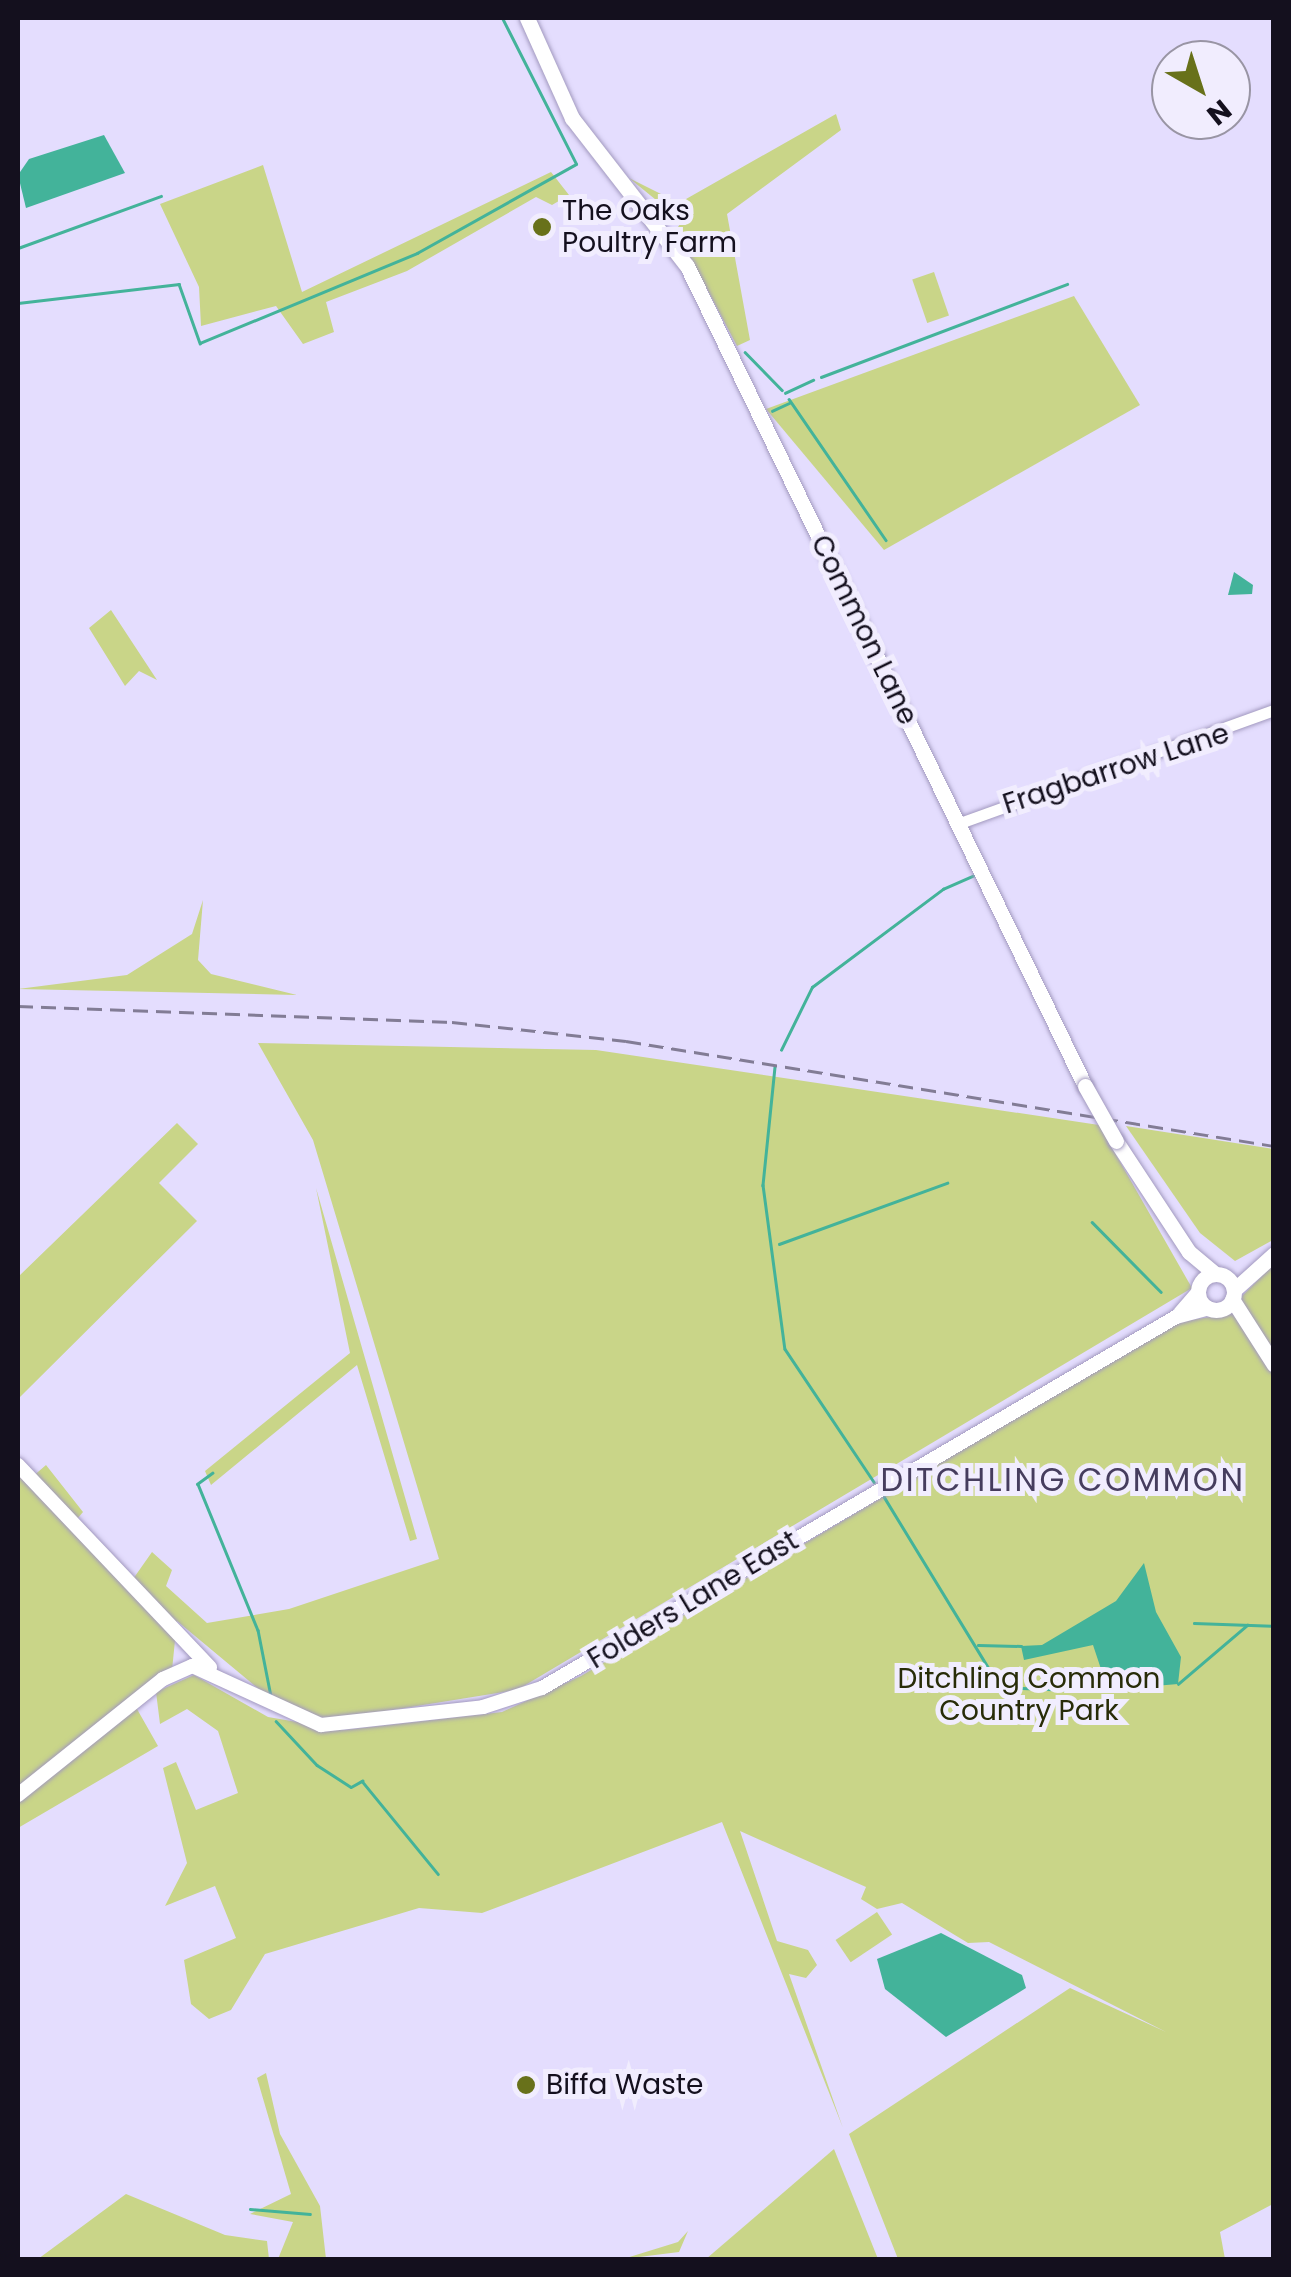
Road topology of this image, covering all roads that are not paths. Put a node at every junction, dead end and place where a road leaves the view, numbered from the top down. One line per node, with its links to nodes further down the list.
1 (527, 18): 3 (main road, Common Lane)
2 (1274, 710): 3 (street, Fragbarrow Lane)
3 (956, 824): 4 (main road, Common Lane, bridge)
4 (1188, 1252): 6 (main road, Common Lane); 7 (main road, Common Lane)
5 (1268, 1258): 6 (main road); 8 (main road)
6 (1218, 1274): 7 (main road); 8 (main road, Common Lane)
7 (1199, 1289): 9 (main road, Common Lane); 10 (street, Folders Lane East)
8 (1233, 1294): 9 (main road); 11 (main road, Common Lane)
9 (1212, 1309): 10 (street, Folders Lane East); 11 (main road)
10 (1176, 1317): 15 (street, Folders Lane East)
11 (1248, 1329): 12 (main road, Common Lane)
12 (1274, 1366)
13 (18, 1465): 14 (street)
14 (186, 1640): 15 (street); 16 (street)
15 (210, 1667): 16 (street)
16 (177, 1670): 17 (street)
17 (18, 1795)

